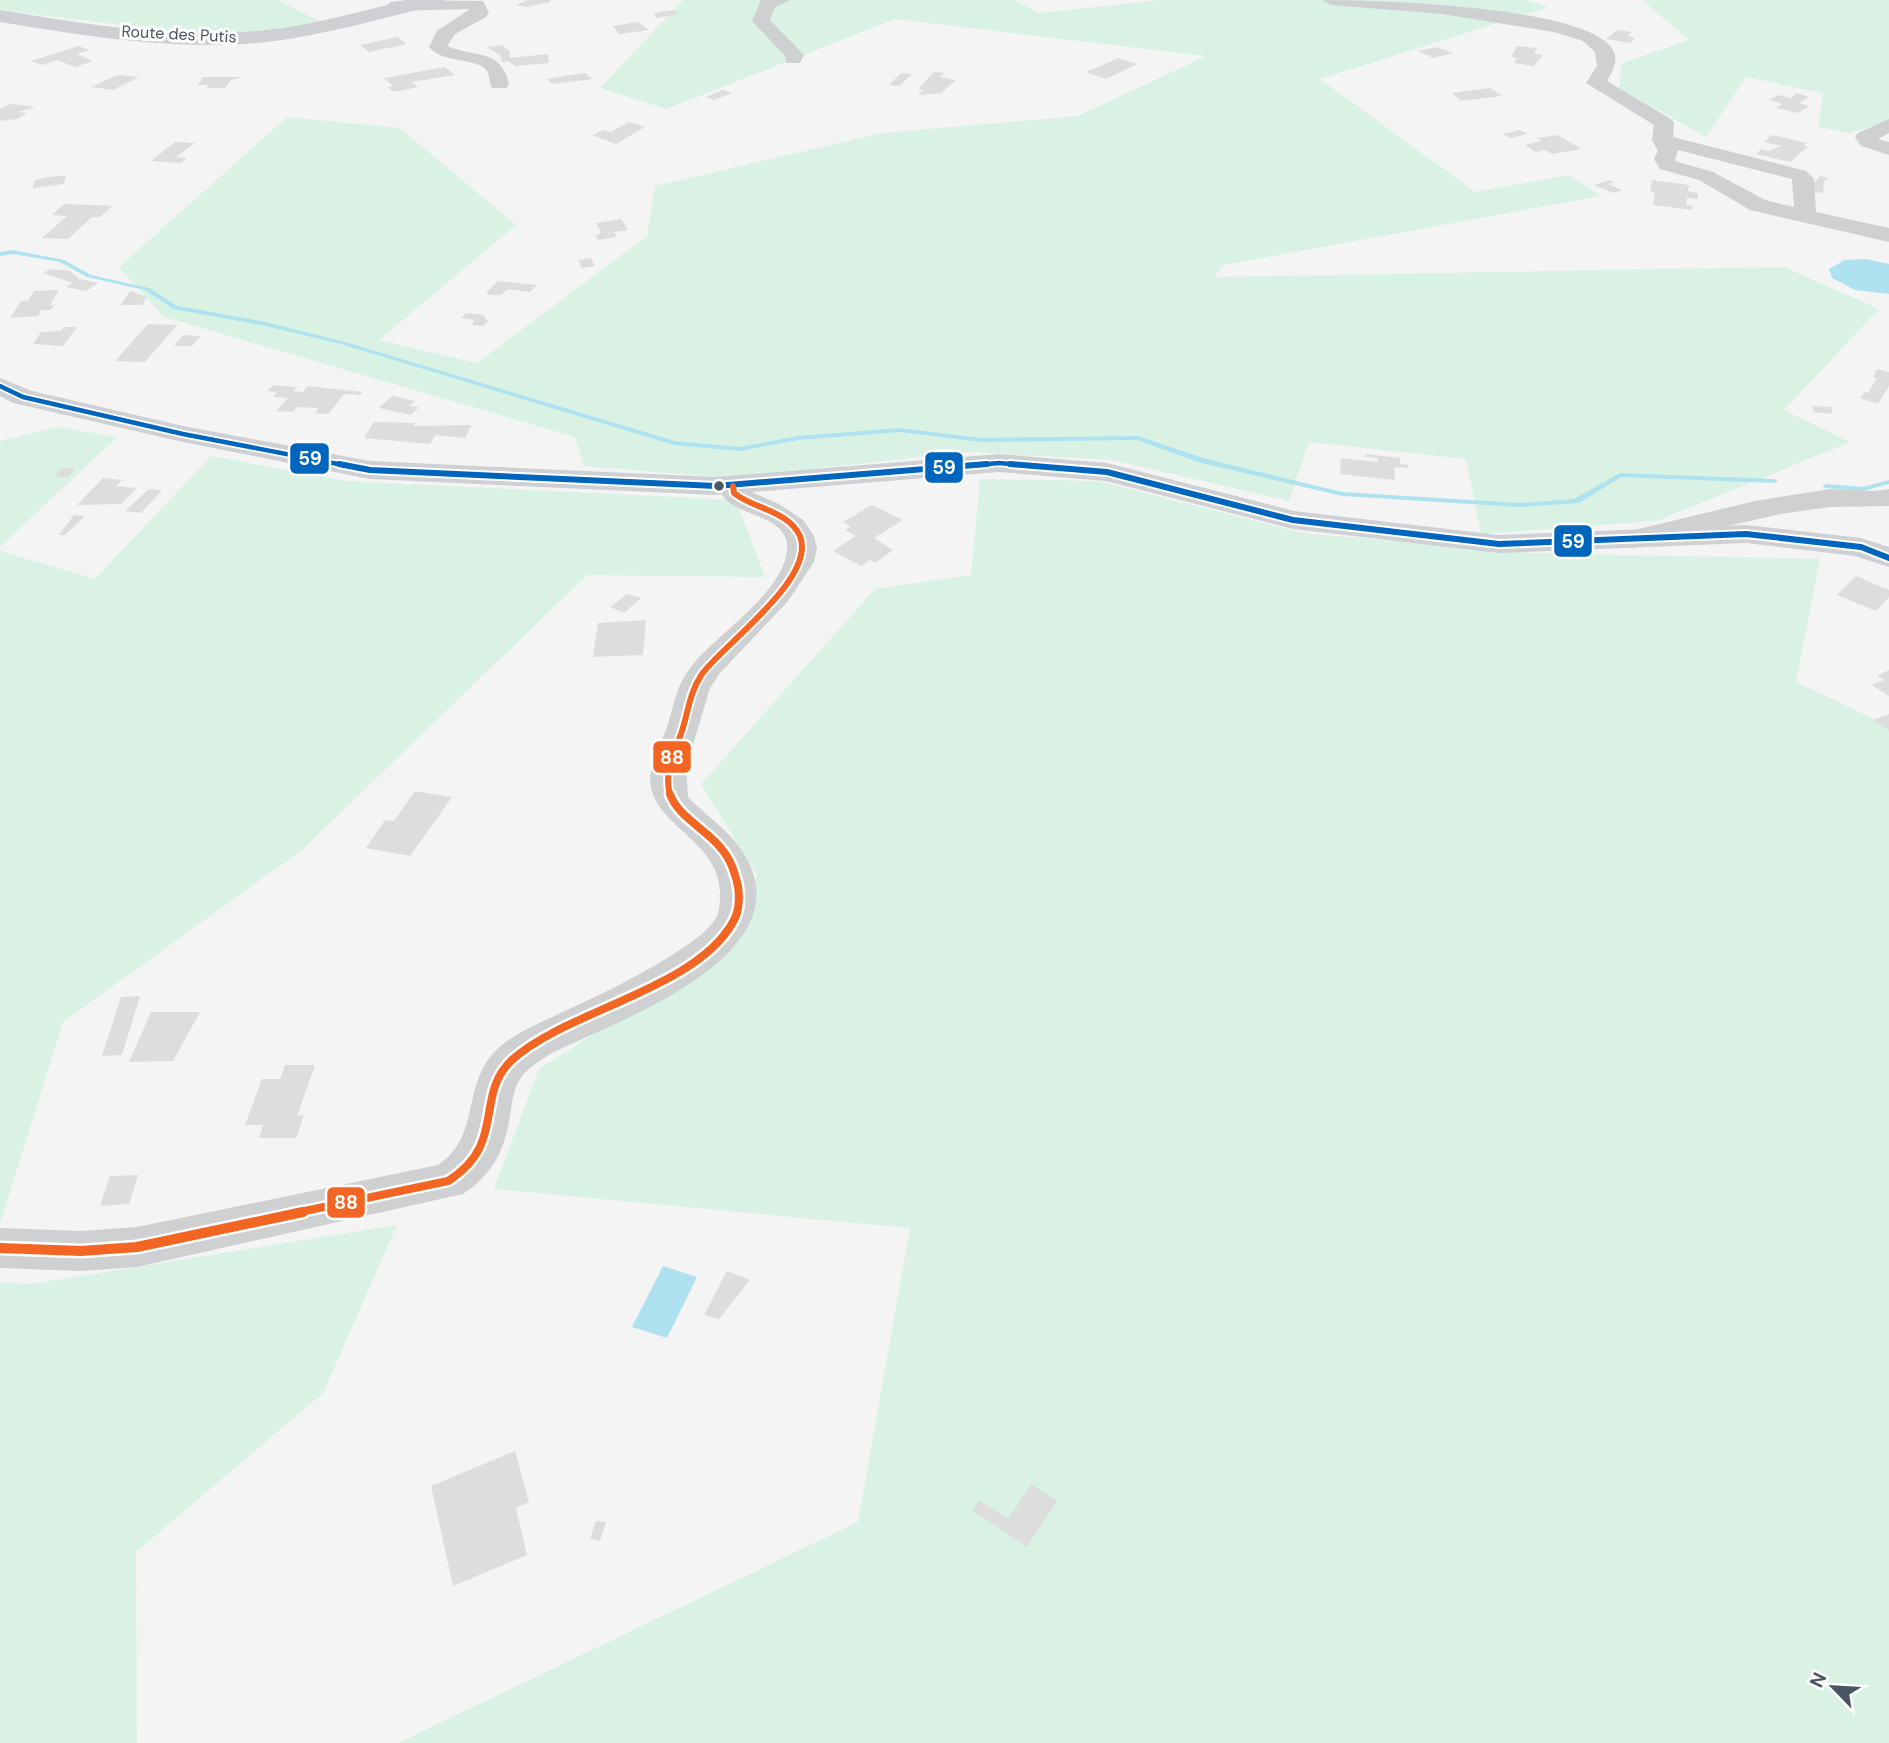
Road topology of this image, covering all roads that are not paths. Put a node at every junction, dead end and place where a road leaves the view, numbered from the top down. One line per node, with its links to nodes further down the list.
1 (434, 0): 4 (street, Route des Putis)
2 (781, 0): 6 (street)
3 (1331, 0): 9 (street)
4 (397, 6): 5 (street, Route des Putis); 7 (street, Route des Putis)
5 (0, 16)
6 (793, 59)
7 (499, 84)
8 (1889, 125): 10 (street)
9 (1662, 140): 11 (street); 11 (street)
10 (1889, 149)
11 (1806, 218): 12 (street)
12 (1889, 235)
13 (0, 386): 14 (street)
14 (733, 486): 16 (street); 18 (street)
15 (1889, 496): 16 (street)
16 (1632, 539): 17 (street)
17 (1889, 558)
18 (0, 1248)

